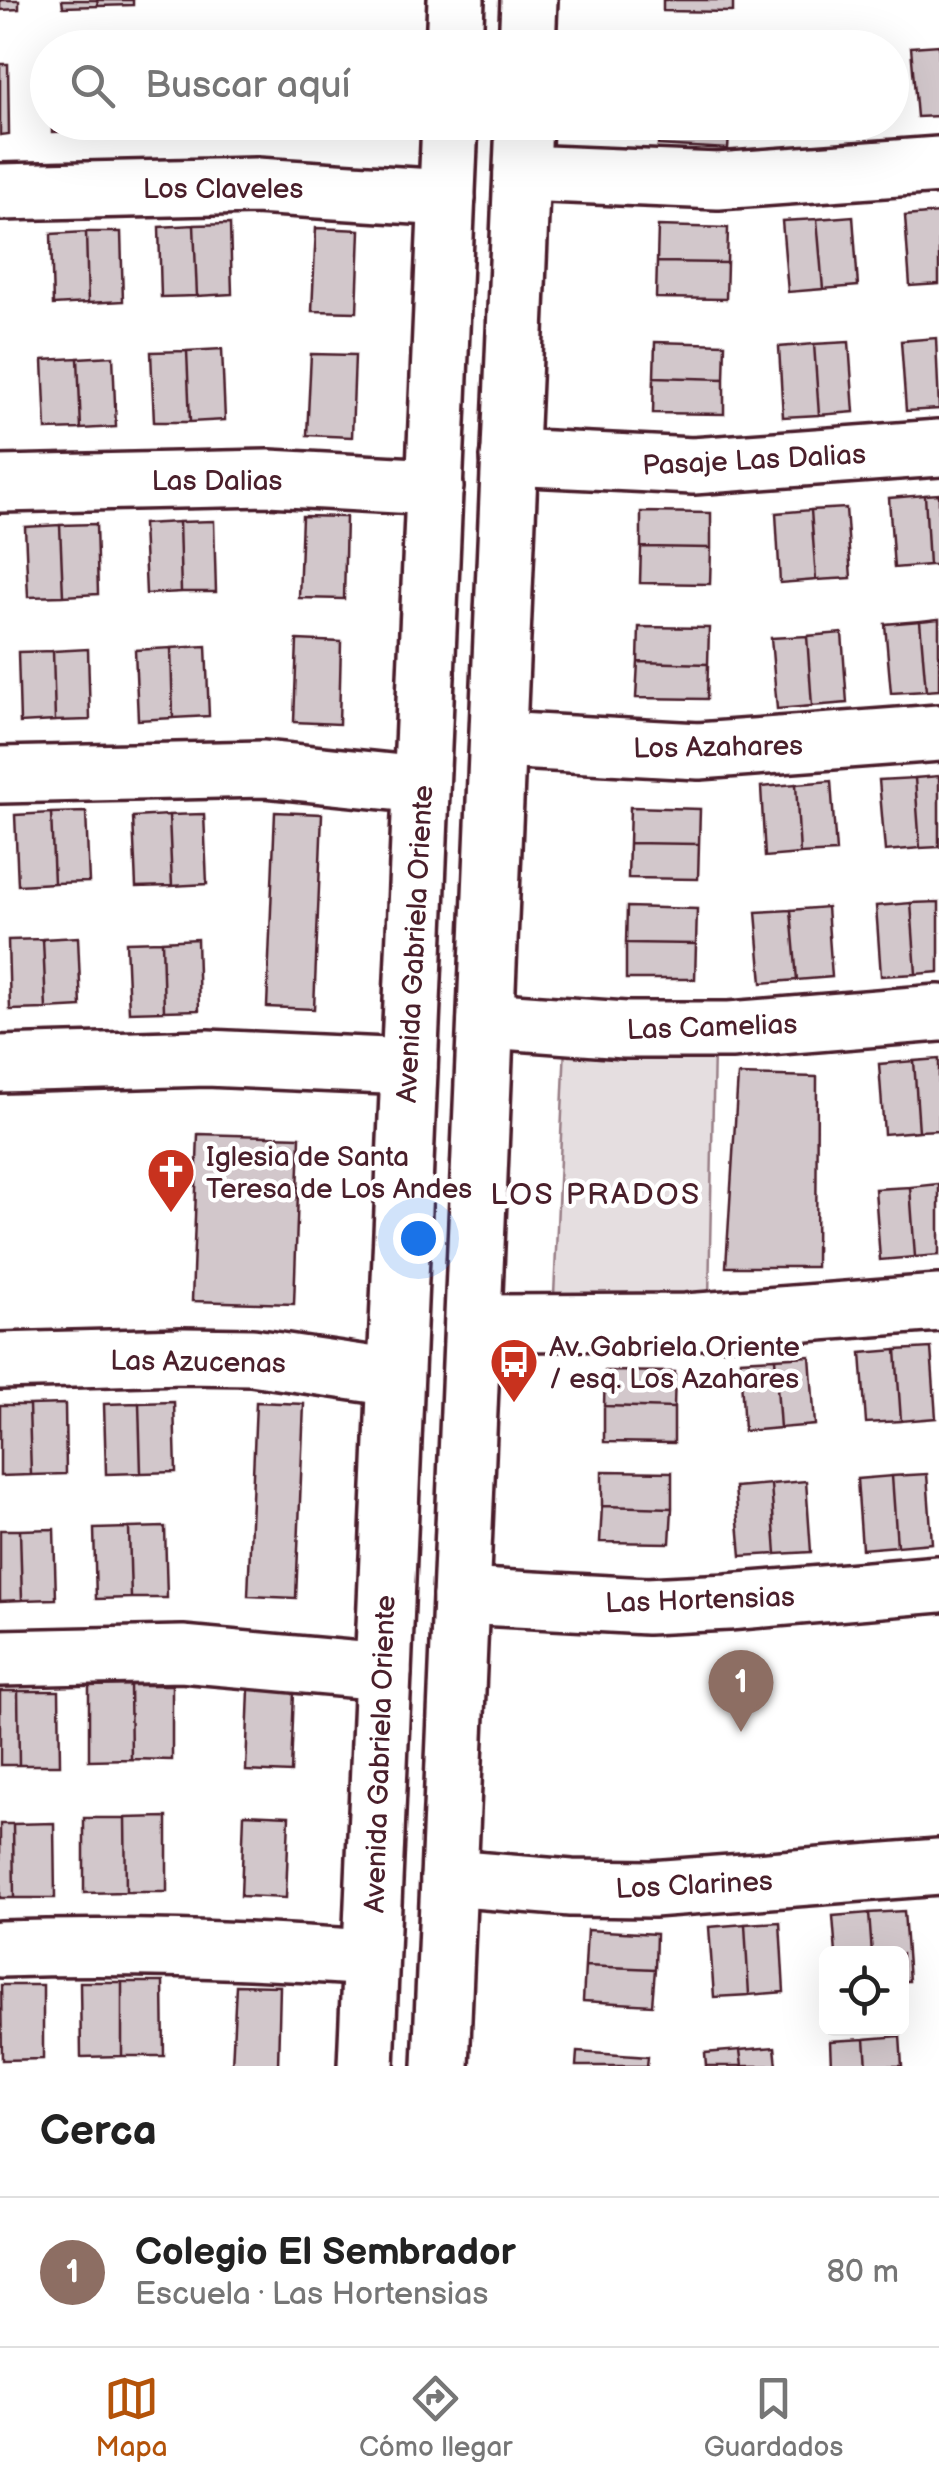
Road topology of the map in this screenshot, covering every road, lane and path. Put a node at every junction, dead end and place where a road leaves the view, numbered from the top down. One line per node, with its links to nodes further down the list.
1 (456, 0): 3 (street)
2 (530, 0): 4 (street)
3 (455, 30)
4 (529, 30)
5 (449, 140): 9 (street, Avenida Gabriela Oriente)
6 (523, 148): 7 (street); 11 (street)
7 (939, 165)
8 (0, 192): 9 (street, Los Claveles)
9 (447, 198): 13 (street, Avenida Gabriela Oriente)
10 (939, 448): 11 (street, Pasaje Las Dalias)
11 (510, 458): 15 (street)
12 (0, 484): 13 (street, Las Dalias)
13 (434, 488): 17 (street, Avenida Gabriela Oriente)
14 (939, 734): 15 (street, Los Azahares)
15 (498, 740): 19 (street)
16 (0, 775): 17 (street)
17 (421, 785): 21 (street, Avenida Gabriela Oriente)
18 (939, 1013): 19 (street, Las Camelias)
19 (486, 1020): 23 (street)
20 (0, 1064): 21 (street)
21 (409, 1067): 25 (street, Avenida Gabriela Oriente)
22 (939, 1303): 23 (street)
23 (473, 1323): 27 (street)
24 (0, 1362): 25 (street, Las Azucenas)
25 (396, 1378): 29 (street, Avenida Gabriela Oriente)
26 (939, 1584): 27 (street, Las Hortensias)
27 (461, 1596): 31 (street)
28 (0, 1658): 29 (street)
29 (382, 1672): 33 (street, Avenida Gabriela Oriente)
30 (939, 1866): 31 (street, Los Clarines)
31 (449, 1878): 35 (street)
32 (0, 1948): 33 (street)
33 (370, 1958): 34 (street, Avenida Gabriela Oriente)
34 (366, 2066)
35 (441, 2066)

